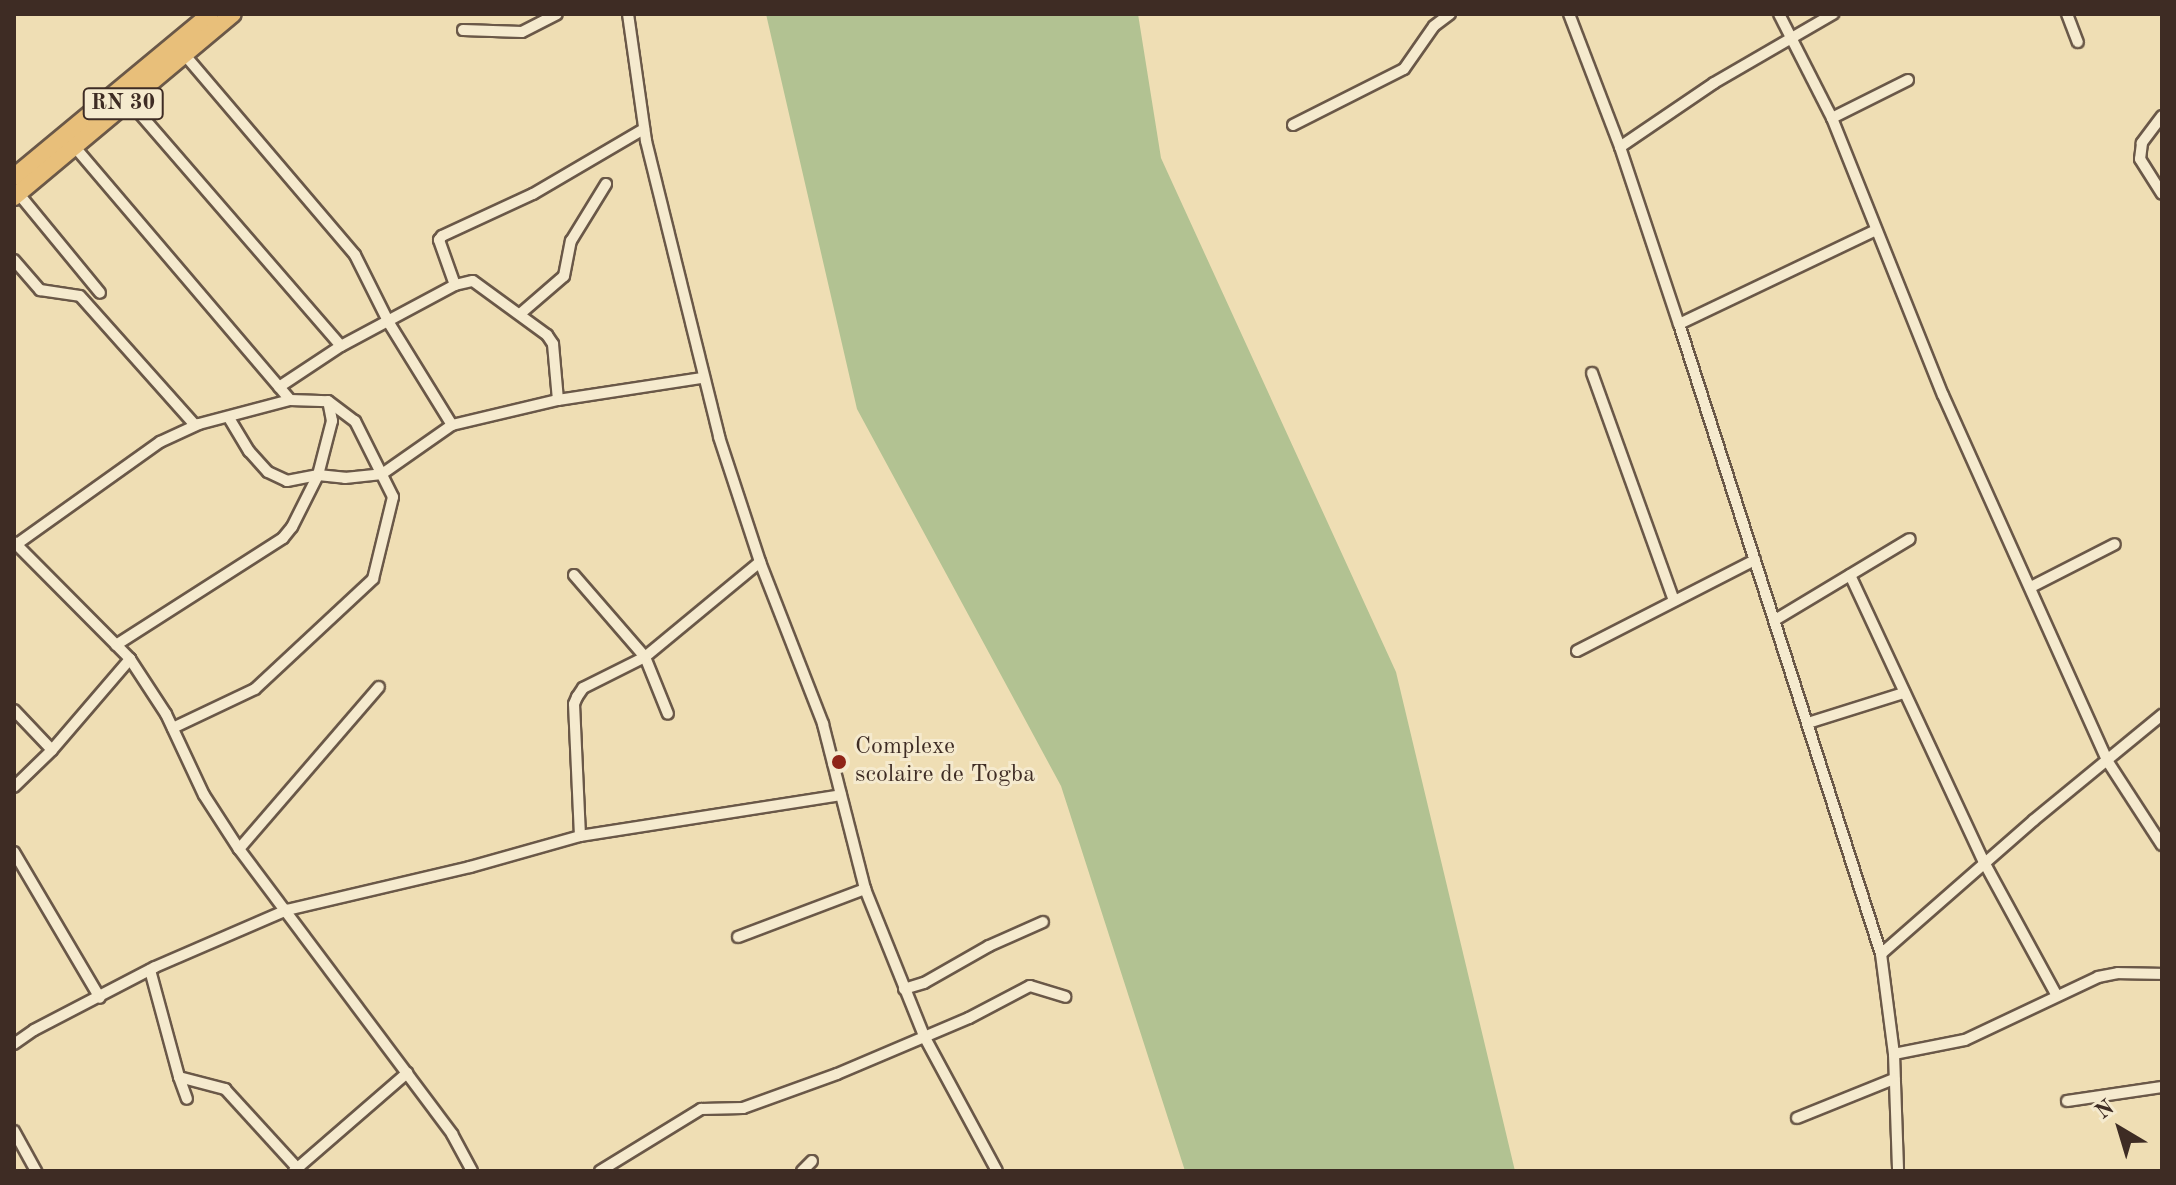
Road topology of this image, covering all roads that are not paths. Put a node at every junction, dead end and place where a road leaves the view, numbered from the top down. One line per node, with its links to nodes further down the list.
1 (210, 14): 23 (main road, RN 30 / RN 30)
2 (233, 14): 13 (main road, RN 30)
3 (557, 14): 10 (street)
4 (628, 14): 19 (street)
5 (1450, 14): 18 (street)
6 (1569, 14): 21 (street)
7 (1779, 14): 11 (street)
8 (1833, 14): 11 (street)
9 (2067, 14): 12 (street)
10 (463, 30)
11 (1792, 36): 17 (street); 21 (street)
12 (2078, 42)
13 (184, 54): 15 (main road, RN 30); 30 (street)
14 (1908, 80): 17 (street)
15 (128, 100): 20 (main road, RN 30); 32 (street)
16 (2162, 116): 24 (street)
17 (1832, 118): 25 (street)
18 (1293, 125)
19 (644, 129): 27 (street); 34 (street)
20 (74, 146): 23 (main road, RN 30); 35 (street)
21 (1620, 147): 31 (street)
22 (606, 184): 29 (street)
23 (15, 189): 28 (street)
24 (2162, 194)
25 (1876, 230): 31 (street); 51 (street)
26 (14, 260): 40 (street)
27 (455, 285): 29 (street); 30 (street)
28 (100, 293)
29 (520, 314): 37 (street)
30 (389, 323): 32 (street); 41 (street)
31 (1679, 324): 47 (street)
32 (341, 346): 35 (street)
33 (1592, 373): 52 (street)
34 (702, 378): 37 (street); 48 (street)
35 (279, 387): 36 (street)
36 (290, 400): 38 (street); 39 (street)
37 (558, 400): 41 (street)
38 (328, 401): 42 (street); 43 (street)
39 (229, 418): 40 (street); 43 (street)
40 (195, 425): 46 (street)
41 (452, 425): 42 (street)
42 (382, 474): 43 (street); 64 (street)
43 (318, 475): 54 (street)
44 (1910, 539): 50 (street)
45 (2115, 544): 51 (street)
46 (17, 548): 54 (street)
47 (1755, 560): 52 (street); 53 (street)
48 (760, 562): 56 (street); 68 (street)
49 (574, 575): 56 (street)
50 (1850, 575): 53 (street); 59 (street)
51 (2031, 587): 66 (street)
52 (1674, 601): 55 (street)
53 (1775, 620): 63 (street)
54 (116, 645): 57 (street)
55 (1577, 651)
56 (645, 657): 61 (street); 69 (street)
57 (130, 659): 64 (street); 65 (street)
58 (379, 687): 71 (street)
59 (1904, 693): 63 (street); 73 (street)
60 (14, 710): 65 (street)
61 (668, 714)
62 (2162, 715): 66 (street)
63 (1808, 723): 78 (street)
64 (173, 728): 71 (street)
65 (52, 750): 67 (street)
66 (2108, 762): 70 (street); 73 (street)
67 (14, 787)
68 (841, 795): 69 (street); 74 (street)
69 (580, 836): 75 (street)
70 (2162, 845)
71 (239, 849): 75 (street)
72 (14, 852): 84 (street)
73 (1985, 864): 78 (street); 82 (street)
74 (865, 889): 77 (street); 81 (street)
75 (287, 910): 79 (street); 88 (street)
76 (1043, 922): 81 (street)
77 (738, 937)
78 (1881, 954): 87 (street)
79 (150, 970): 84 (street); 89 (street)
80 (2162, 974): 82 (street)
81 (904, 989): 85 (street)
82 (2057, 996): 87 (street)
83 (1065, 997): 85 (street)
84 (100, 998): 86 (street)
85 (924, 1036): 100 (street); 102 (street)
86 (14, 1044)
87 (1894, 1054): 90 (street)
88 (407, 1073): 97 (street); 99 (street)
89 (179, 1077): 92 (street); 97 (street)
90 (1894, 1079): 94 (street); 103 (street)
91 (2162, 1087): 93 (street)
92 (187, 1099)
93 (2067, 1101)
94 (1797, 1118)
95 (14, 1131): 98 (street)
96 (812, 1161): 101 (street)
97 (297, 1170)
98 (36, 1171)
99 (472, 1171)
100 (600, 1171)
101 (802, 1171)
102 (997, 1171)
103 (1898, 1171)

